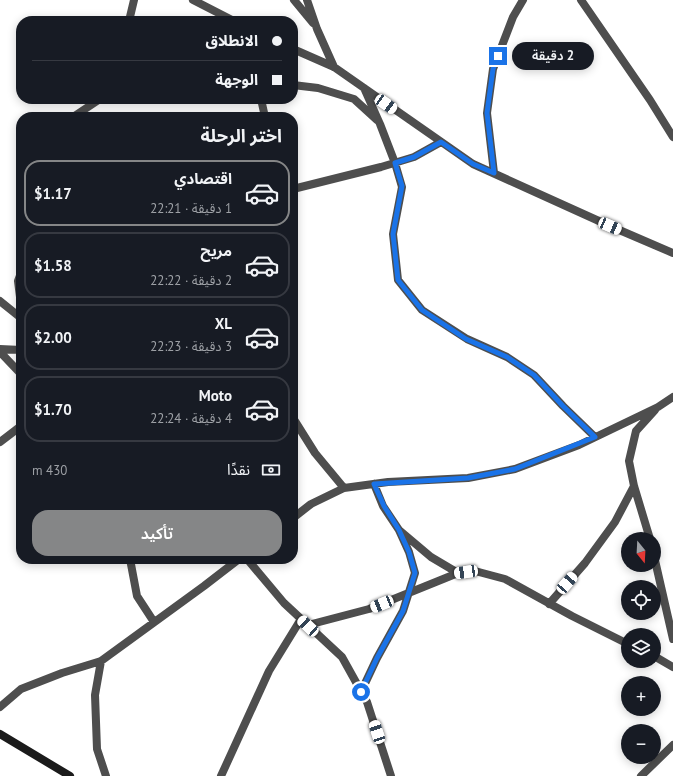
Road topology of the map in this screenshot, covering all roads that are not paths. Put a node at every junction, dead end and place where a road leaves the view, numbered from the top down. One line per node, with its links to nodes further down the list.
1 (134, 0): 7 (street)
2 (193, 0): 8 (street)
3 (294, 0): 9 (street)
4 (307, 0): 9 (street)
5 (523, 0): 20 (street)
6 (581, 0): 17 (street)
7 (130, 16)
8 (223, 16)
9 (317, 29): 11 (street)
10 (298, 51): 11 (street)
11 (334, 67): 13 (street)
12 (298, 86): 16 (street)
13 (364, 88): 16 (street); 18 (street)
14 (92, 104): 15 (street)
15 (80, 112)
16 (380, 124): 19 (street)
17 (673, 137)
18 (441, 142): 19 (street); 20 (street)
19 (395, 163): 21 (street); 33 (street)
20 (494, 173): 22 (street)
21 (298, 188)
22 (673, 253)
23 (0, 301): 24 (street)
24 (16, 314)
25 (0, 349): 26 (street)
26 (16, 350)
27 (0, 352): 28 (street)
28 (16, 369)
29 (673, 397): 30 (street)
30 (658, 406): 33 (street); 36 (street)
31 (298, 426): 37 (street)
32 (16, 430): 34 (street)
33 (595, 437): 35 (street)
34 (0, 442)
35 (374, 484): 37 (street); 39 (street)
36 (634, 486): 40 (street); 47 (street)
37 (344, 488): 38 (street)
38 (298, 514)
39 (399, 530): 45 (street); 46 (street)
40 (648, 532)
41 (131, 564): 49 (street)
42 (233, 564): 49 (street)
43 (251, 564): 48 (street)
44 (658, 572): 51 (street)
45 (458, 573): 46 (street); 47 (street)
46 (409, 593): 50 (street); 56 (street)
47 (549, 604): 52 (street)
48 (301, 619): 50 (street); 62 (street)
49 (154, 622): 54 (street)
50 (308, 626): 56 (street)
51 (673, 639)
52 (621, 640)
53 (661, 660): 55 (street)
54 (101, 661): 57 (street); 61 (street)
55 (673, 667)
56 (361, 692): 63 (street)
57 (0, 707)
58 (0, 734): 60 (street)
59 (673, 745): 64 (street)
60 (70, 776)
61 (106, 776)
62 (221, 776)
63 (391, 776)
64 (641, 776)

